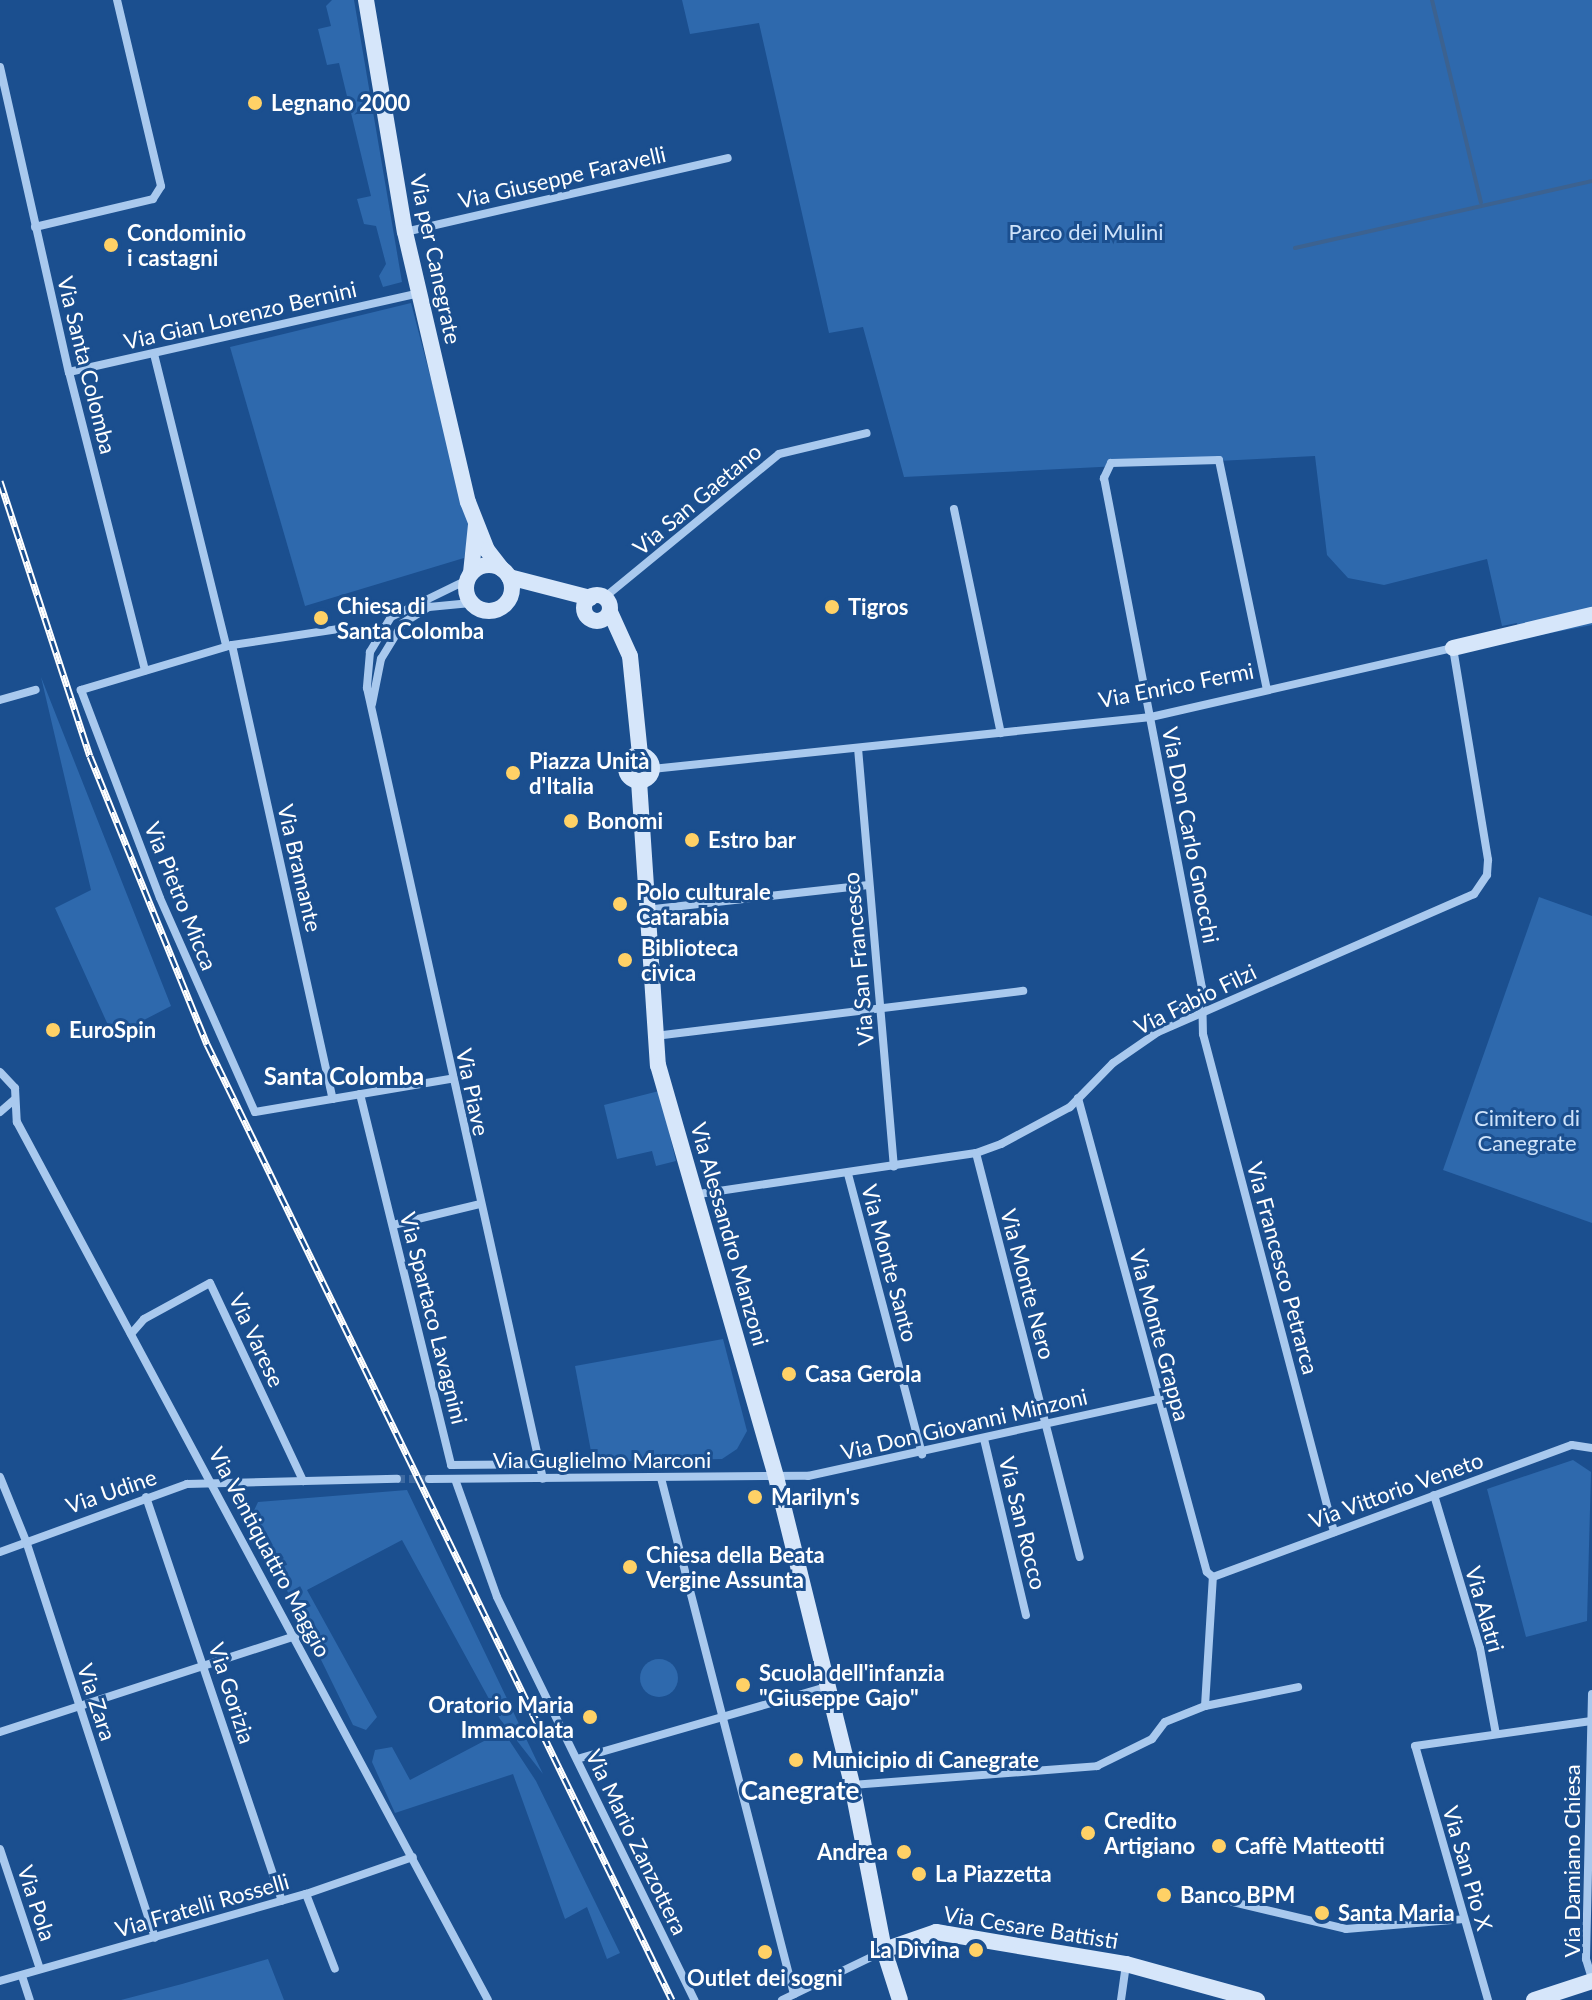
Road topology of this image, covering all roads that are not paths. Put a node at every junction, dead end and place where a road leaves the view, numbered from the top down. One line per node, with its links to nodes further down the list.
1 (117, 0): 5 (street)
2 (366, 0): 6 (street, Via per Canegrate)
3 (0, 67): 5 (street, Via Santa Colomba)
4 (728, 158): 6 (street, Via Giuseppe Faravelli)
5 (35, 227): 9 (street, Via Santa Colomba)
6 (405, 232): 7 (street, Via per Canegrate)
7 (419, 293): 8 (street, Via Gian Lorenzo Bernini); 12 (street, Via per Canegrate)
8 (154, 354): 9 (street, Via Gian Lorenzo Bernini); 21 (street, Via Bramante)
9 (69, 372): 23 (street, Via Santa Colomba)
10 (867, 433): 18 (street, Via San Gaetano)
11 (954, 509): 29 (street)
12 (476, 524): 13 (street, Via per Canegrate); 14 (street, Via per Canegrate)
13 (506, 573): 14 (street); 15 (street); 16 (street)
14 (469, 576): 17 (street); 27 (street, Via Piave)
15 (546, 591): 16 (street); 18 (street)
16 (509, 600): 17 (street)
17 (471, 603): 27 (street, Via Piave)
18 (597, 607): 31 (street, Via Alessandro Manzoni)
19 (1592, 615): 22 (street, Via Enrico Fermi)
20 (345, 628): 21 (street)
21 (229, 646): 23 (street); 45 (street, Via Bramante)
22 (1453, 648): 25 (street, Via Enrico Fermi); 38 (street, Via Fabio Filzi)
23 (145, 670): 45 (street, Via Pietro Micca)
24 (36, 690): 26 (street)
25 (1267, 690): 28 (street, Via Enrico Fermi); 28 (street, Via Don Carlo Gnocchi)
26 (0, 700)
27 (371, 712): 41 (street, Via Piave)
28 (1150, 717): 29 (street, Via Enrico Fermi); 38 (street, Via Don Carlo Gnocchi)
29 (1001, 733): 30 (street, Via Enrico Fermi)
30 (858, 748): 32 (street, Via Enrico Fermi); 34 (street, Via San Francesco)
31 (640, 755): 32 (street); 33 (street, Via Alessandro Manzoni)
32 (652, 769): 33 (street)
33 (639, 781): 35 (street, Via Alessandro Manzoni)
34 (869, 885): 35 (street); 37 (street, Via San Francesco)
35 (644, 910): 39 (street, Via Alessandro Manzoni)
36 (1023, 991): 37 (street)
37 (880, 1009): 39 (street); 49 (street, Via San Francesco)
38 (1203, 1011): 43 (street, Via Fabio Filzi); 74 (street, Via Francesco Petrarca)
39 (653, 1037): 51 (street, Via Alessandro Manzoni)
40 (2, 1074): 44 (street, Via Ventiquattro Maggio)
41 (451, 1079): 42 (street); 52 (street, Via Piave)
42 (360, 1094): 45 (street); 53 (street, Via Spartaco Lavagnini)
43 (1078, 1098): 48 (street, Via Fabio Filzi); 57 (street, Via Monte Grappa)
44 (15, 1099): 46 (street); 47 (street, Via Ventiquattro Maggio)
45 (333, 1099)
46 (0, 1112): 47 (street)
47 (17, 1122): 55 (street, Via Ventiquattro Maggio)
48 (976, 1153): 49 (street, Via Fabio Filzi); 58 (street, Via Monte Nero)
49 (894, 1166): 50 (street, Via Fabio Filzi)
50 (848, 1174): 51 (street, Via Fabio Filzi); 61 (street, Via Monte Santo)
51 (697, 1194): 64 (street, Via Alessandro Manzoni)
52 (480, 1204): 53 (street); 62 (street, Via Piave)
53 (393, 1225): 62 (street, Via Spartaco Lavagnini)
54 (144, 1319): 55 (street, Via Varese); 56 (street, Via Varese); 70 (street, Via Varese)
55 (124, 1320): 56 (street, Via Ventiquattro Maggio)
56 (131, 1334): 71 (street, Via Ventiquattro Maggio)
57 (1158, 1399): 58 (street, Via Don Giovanni Minzoni); 78 (street, Via Monte Grappa)
58 (1046, 1423): 59 (street, Via Don Giovanni Minzoni); 77 (street, Via Monte Nero)
59 (984, 1439): 61 (street, Via Don Giovanni Minzoni); 79 (street, Via San Rocco)
60 (1592, 1448): 72 (street, Via Vittorio Veneto)
61 (922, 1454): 64 (street, Via Don Giovanni Minzoni)
62 (540, 1464): 69 (street, Via Piave)
63 (0, 1477): 75 (street, Via Zara)
64 (776, 1477): 65 (street, Via Guglielmo Marconi); 82 (street, Via Alessandro Manzoni)
65 (661, 1478): 69 (street, Via Guglielmo Marconi); 87 (street)
66 (397, 1479): 70 (street)
67 (429, 1479): 68 (street, Via Guglielmo Marconi)
68 (455, 1479): 69 (street, Via Guglielmo Marconi); 91 (street, Via Mario Zanzottera)
69 (543, 1479)
70 (303, 1481): 71 (street)
71 (210, 1482): 73 (street, Via Udine); 80 (street, Via Ventiquattro Maggio)
72 (1434, 1495): 74 (street, Via Vittorio Veneto); 90 (street, Via Alatri)
73 (146, 1497): 75 (street, Via Udine); 81 (street, Via Gorizia)
74 (1334, 1532): 78 (street, Via Vittorio Veneto)
75 (26, 1541): 76 (street, Via Udine); 85 (street, Via Zara)
76 (0, 1552)
77 (1080, 1557)
78 (1213, 1577): 86 (street)
79 (1026, 1615)
80 (296, 1636): 81 (street); 94 (street, Via Ventiquattro Maggio)
81 (204, 1665): 85 (street); 96 (street, Via Gorizia)
82 (828, 1686): 87 (street); 92 (street, Via Alessandro Manzoni)
83 (1298, 1687): 86 (street)
84 (1592, 1694): 88 (street, Via Damiano Chiesa)
85 (79, 1706): 89 (street); 99 (street, Via Zara)
86 (1205, 1706): 92 (street)
87 (721, 1714): 91 (street); 107 (street)
88 (1591, 1721): 90 (street); 105 (street, Via Damiano Chiesa)
89 (0, 1732)
90 (1496, 1734): 98 (street, Via San Pio X)
91 (577, 1759): 110 (street, Via Mario Zanzottera)
92 (852, 1785): 100 (street, Via Alessandro Manzoni)
93 (0, 1849): 102 (street, Via Pola)
94 (413, 1857): 95 (street, Via Fratelli Rosselli); 109 (street, Via Ventiquattro Maggio)
95 (306, 1894): 96 (street, Via Fratelli Rosselli); 103 (street)
96 (282, 1901): 99 (street, Via Fratelli Rosselli)
97 (1233, 1902): 98 (street)
98 (1464, 1919): 115 (street, Via San Pio X)
99 (155, 1938): 102 (street, Via Fratelli Rosselli)
100 (884, 1950): 101 (street, Via Cesare Battisti); 107 (street); 112 (street, Via Alessandro Manzoni)
101 (1126, 1964): 113 (street); 114 (street, Via Cesare Battisti)
102 (40, 1969): 104 (street, Via Fratelli Rosselli)
103 (335, 1969)
104 (22, 1976): 106 (street, Via Fratelli Rosselli); 108 (street)
105 (1592, 1980): 116 (street)
106 (0, 1981)
107 (794, 1994): 111 (street)
108 (30, 2000)
109 (488, 2000)
110 (694, 2000)
111 (782, 2000)
112 (900, 2000)
113 (1121, 2000)
114 (1257, 2000)
115 (1488, 2000)
116 (1534, 2000)

